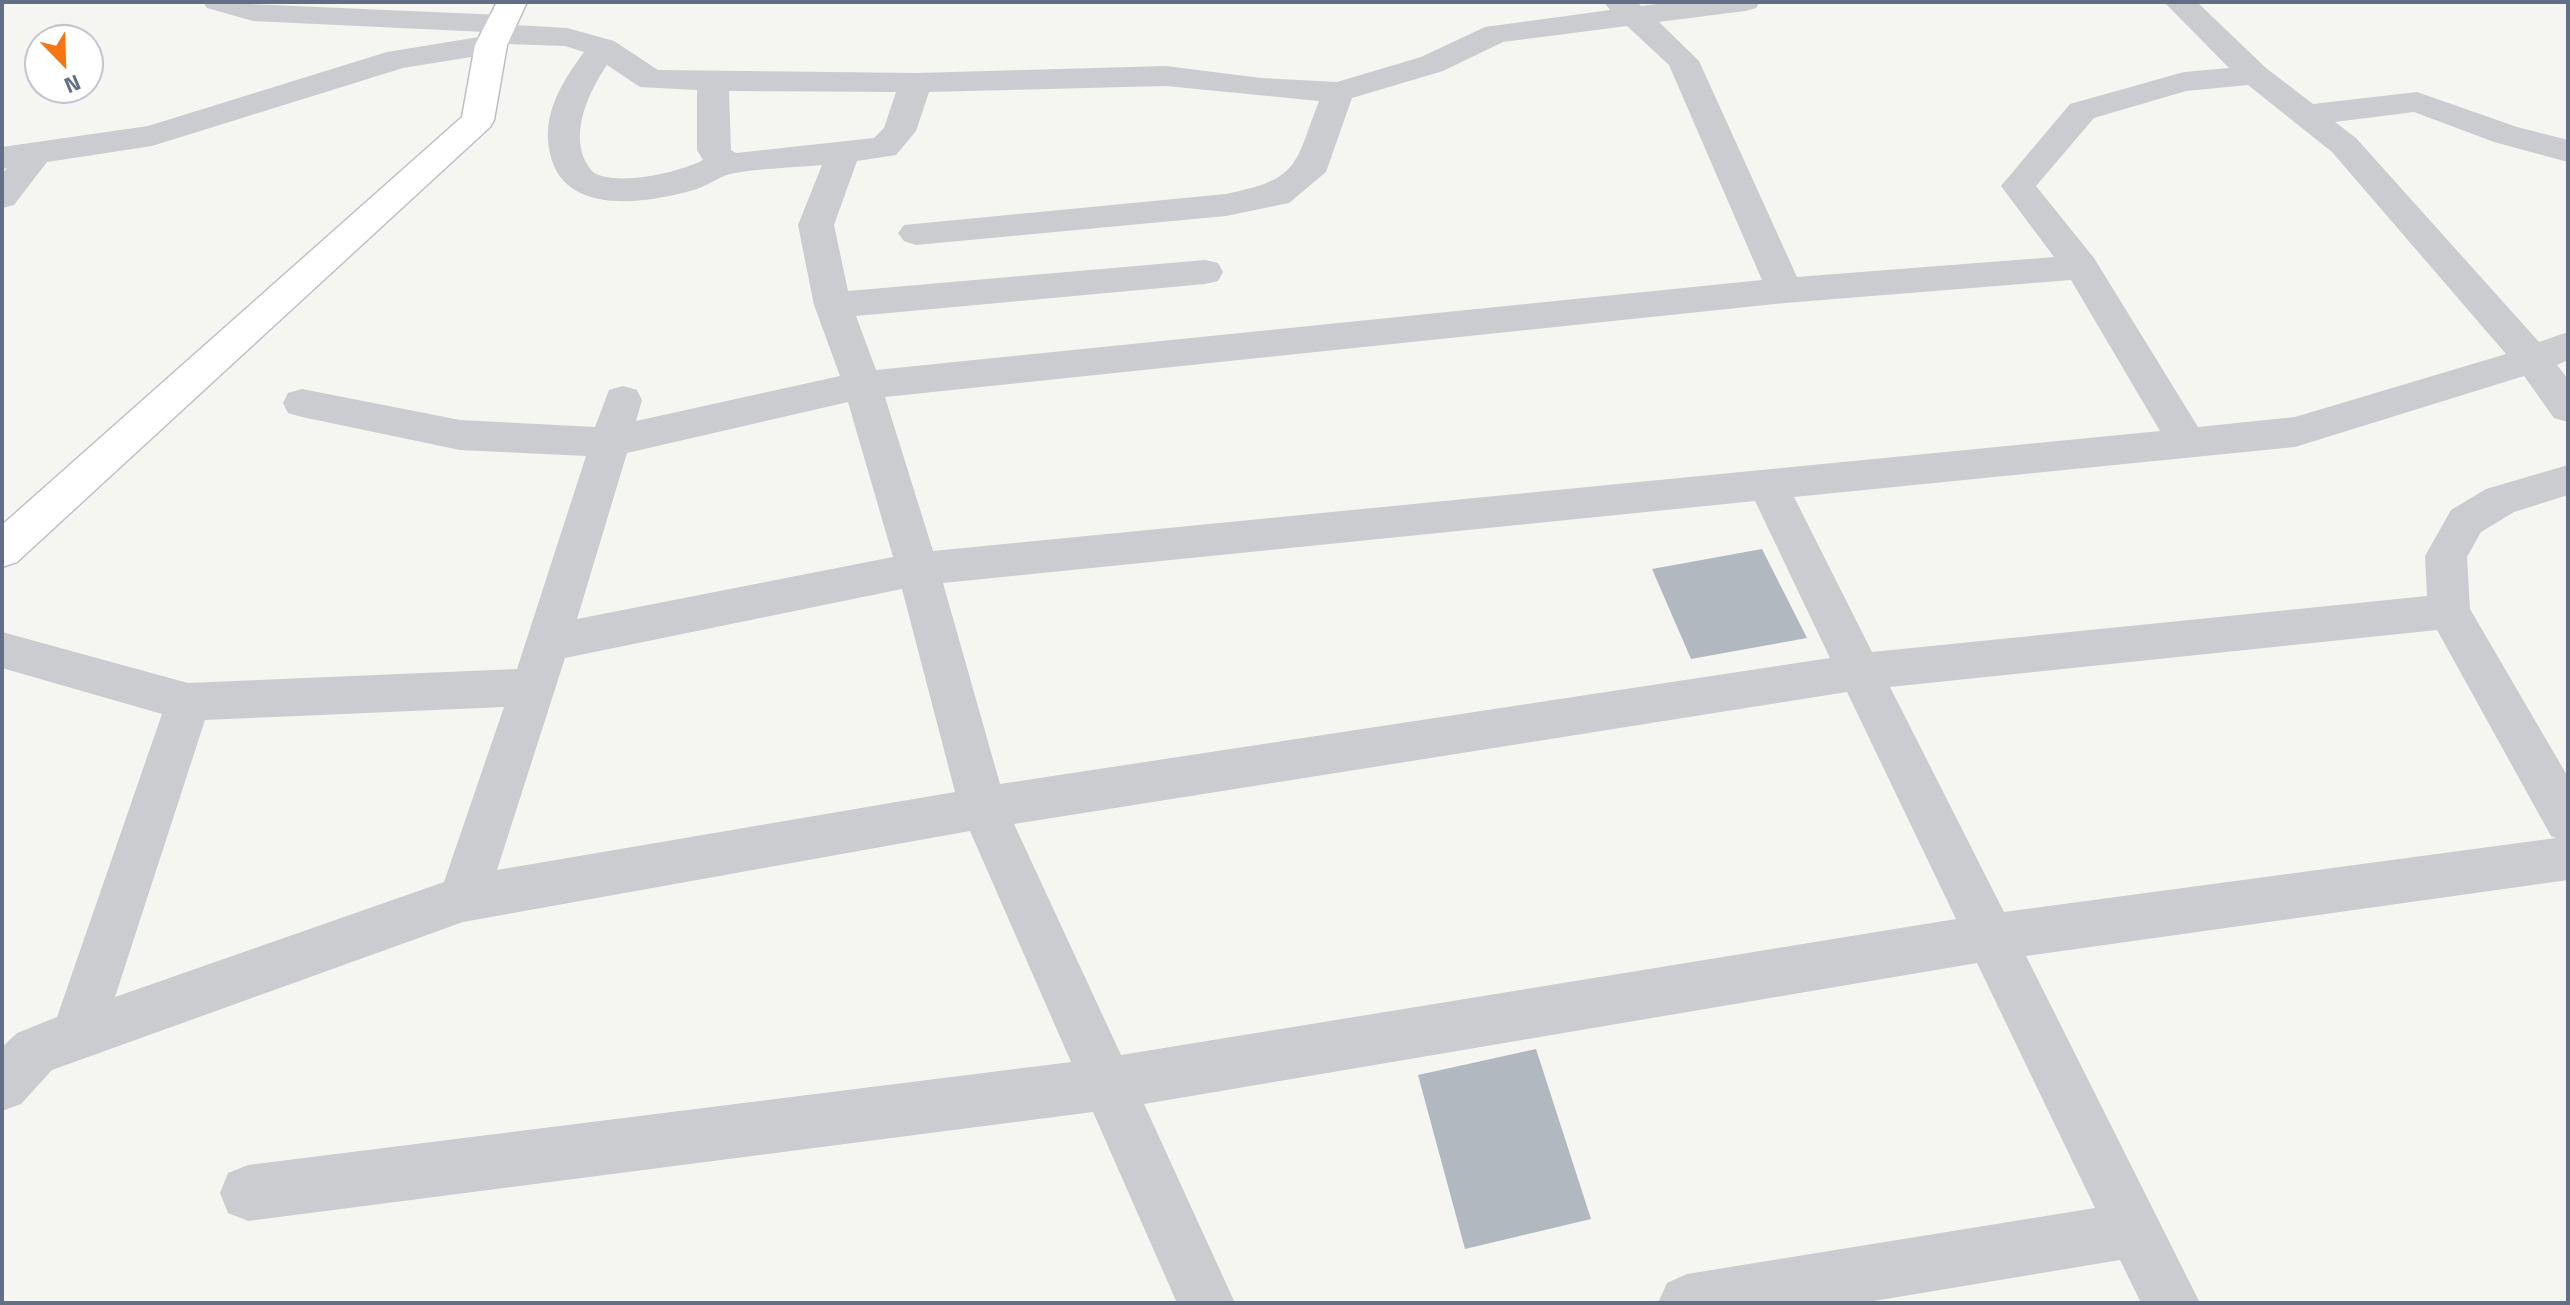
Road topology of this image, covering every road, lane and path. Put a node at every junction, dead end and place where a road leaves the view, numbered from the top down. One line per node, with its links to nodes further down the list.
1 (218, 2): 6 (street)
2 (1505, 2): 7 (street)
3 (1745, 2): 5 (street)
4 (2179, 2): 9 (street)
5 (1627, 9): 7 (street); 22 (street)
6 (501, 26): 8 (street); 16 (street); 33 (street)
7 (1496, 34): 12 (street)
8 (603, 48): 10 (street); 17 (street)
9 (2255, 75): 13 (street); 20 (street)
10 (713, 82): 11 (street); 17 (street)
11 (916, 83): 12 (street); 15 (street)
12 (1338, 92): 19 (street)
13 (2306, 115): 14 (street); 24 (street)
14 (2568, 151)
15 (843, 154): 17 (street); 23 (street)
16 (18, 157): 18 (street)
17 (725, 162)
18 (2, 197)
19 (916, 233)
20 (2081, 267): 22 (street); 30 (street)
21 (1205, 272): 23 (street)
22 (1785, 290): 25 (street)
23 (832, 305): 25 (street)
24 (2551, 352): 28 (street); 30 (street)
25 (862, 385): 29 (street); 34 (street)
26 (623, 400): 29 (street)
27 (302, 403): 29 (street)
28 (2568, 408)
29 (610, 442): 36 (street)
30 (2188, 443): 32 (street)
31 (2568, 480): 35 (street)
32 (1767, 484): 34 (street); 38 (street)
33 (2, 550)
34 (918, 569): 36 (street); 41 (street)
35 (2449, 611): 38 (street); 42 (street)
36 (548, 643): 39 (street)
37 (2, 650): 40 (street)
38 (1859, 672): 41 (street); 45 (street)
39 (532, 687): 40 (street); 44 (street)
40 (188, 702): 46 (street)
41 (983, 808): 44 (street); 47 (street)
42 (2568, 821)
43 (2568, 858): 45 (street)
44 (463, 899): 46 (street)
45 (1990, 937): 47 (street); 50 (street)
46 (77, 1035): 48 (street)
47 (1108, 1084): 49 (street); 51 (street)
48 (2, 1085)
49 (248, 1193)
50 (2135, 1230): 52 (street); 53 (street)
51 (1206, 1303)
52 (1687, 1303)
53 (2171, 1303)

